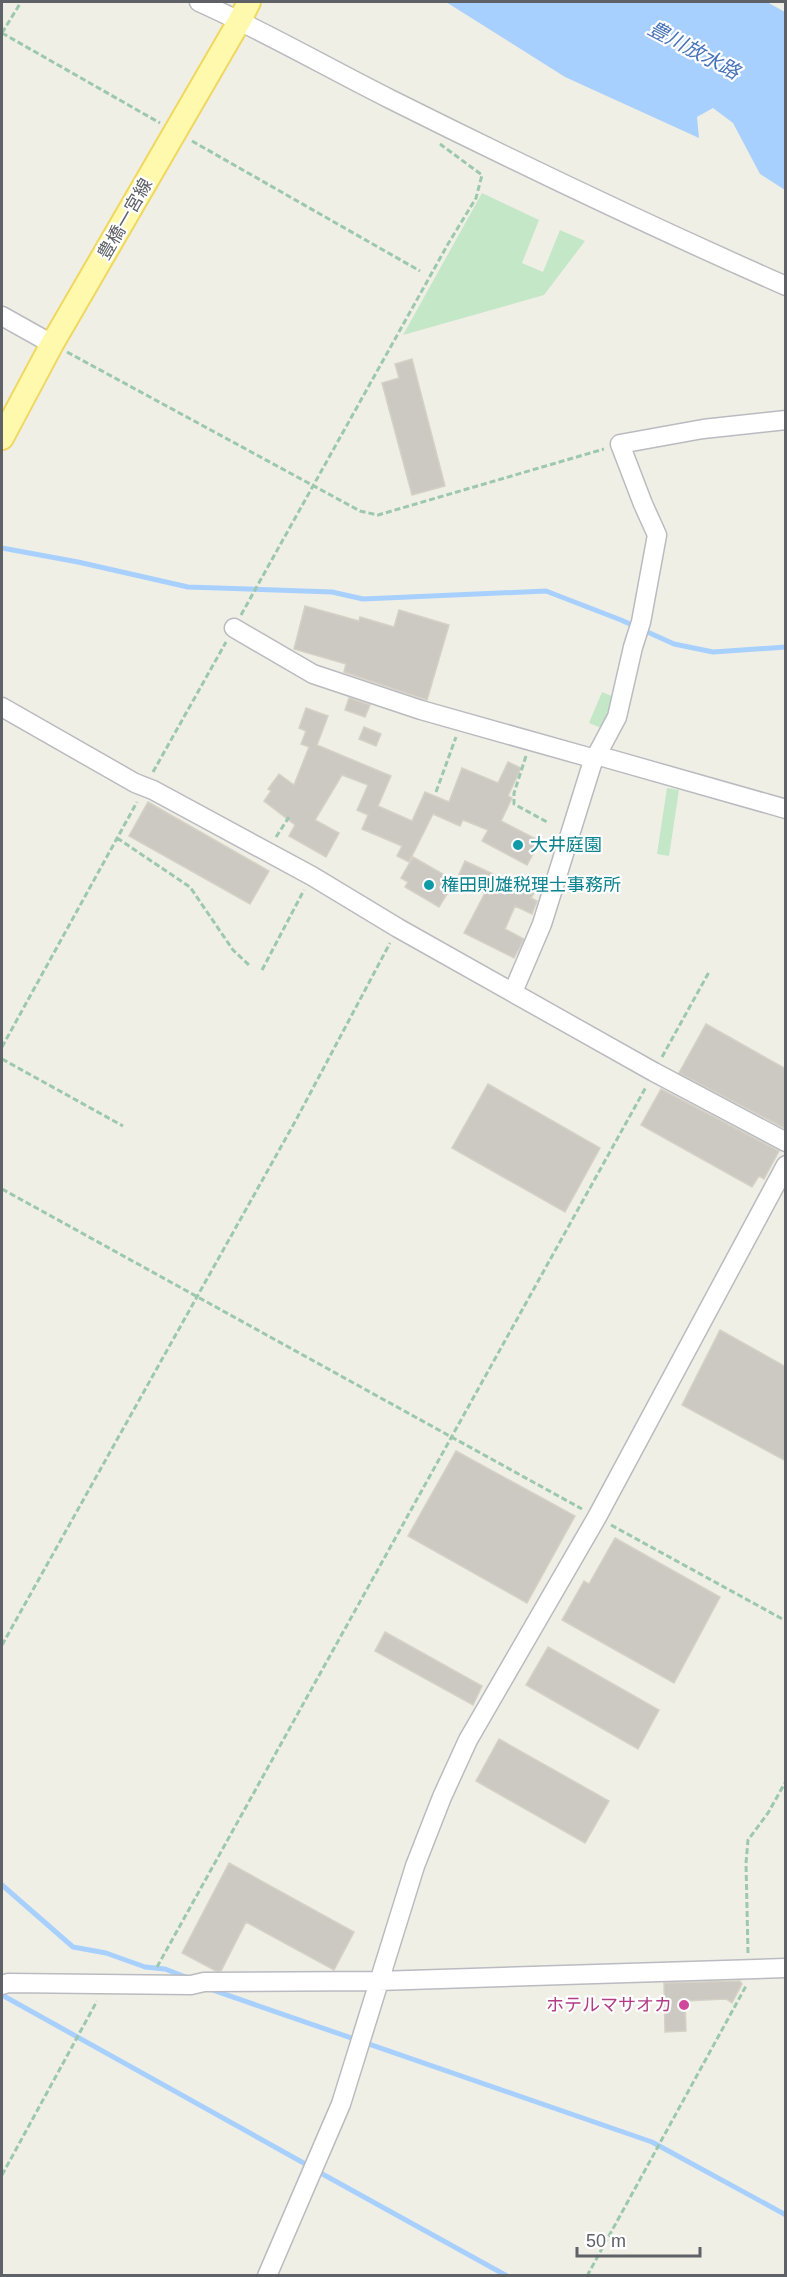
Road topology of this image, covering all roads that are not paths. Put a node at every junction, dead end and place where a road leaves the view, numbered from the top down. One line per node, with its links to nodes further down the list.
1 (199, 2): 2 (street)
2 (245, 11): 3 (street); 5 (main road, 豊橋一宮線)
3 (786, 286)
4 (2, 316): 5 (street)
5 (52, 344): 7 (main road, 豊橋一宮線)
6 (786, 420): 10 (street)
7 (2, 435)
8 (234, 628): 10 (street)
9 (2, 707): 12 (street)
10 (596, 757): 11 (street); 12 (street)
11 (786, 809)
12 (513, 992): 13 (street)
13 (786, 1142)
14 (786, 1165): 16 (street)
15 (786, 1968): 16 (street)
16 (378, 1981): 17 (street); 18 (street)
17 (2, 1985)
18 (267, 2276)

